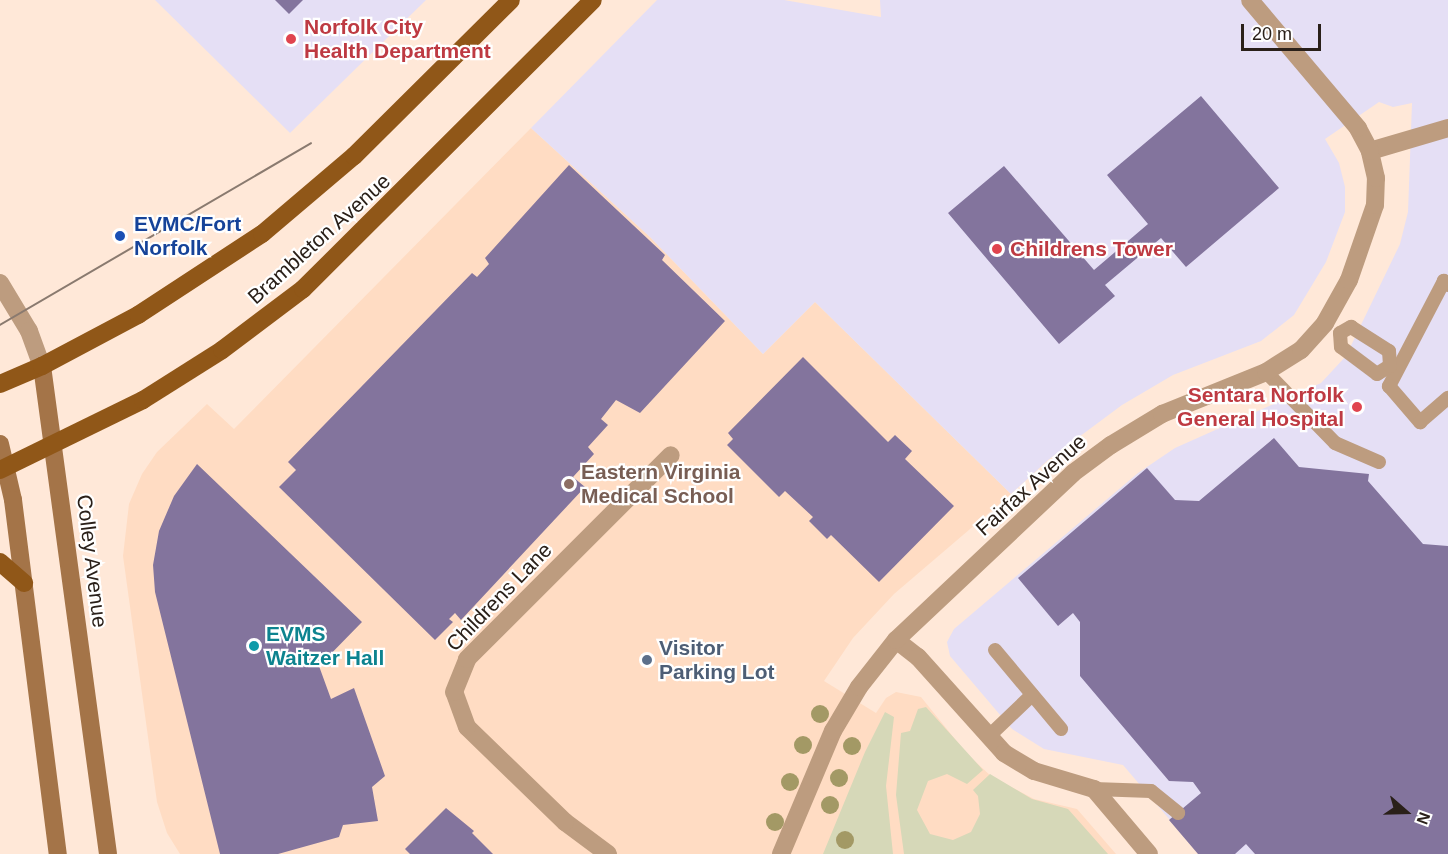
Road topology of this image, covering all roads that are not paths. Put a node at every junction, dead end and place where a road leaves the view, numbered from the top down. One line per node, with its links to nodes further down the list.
1 (511, 0): 9 (main road, Brambleton Avenue)
2 (593, 0): 15 (main road, Brambleton Avenue)
3 (1250, 0): 5 (street, Fairfax Avenue)
4 (1448, 128): 5 (street)
5 (1370, 151): 8 (street, Fairfax Avenue)
6 (0, 283): 9 (street, Colley Avenue)
7 (1448, 285): 10 (lane)
8 (1333, 328): 10 (lane); 10 (lane); 11 (street, Fairfax Avenue)
9 (42, 366): 12 (main road, Brambleton Avenue); 15 (main road, Colley Avenue)
10 (1393, 368): 13 (lane)
11 (1266, 372): 17 (lane); 21 (street, Fairfax Avenue)
12 (0, 384)
13 (1448, 398)
14 (0, 444): 18 (main road)
15 (55, 446): 18 (main road, Brambleton Avenue); 29 (main road, Colley Avenue)
16 (672, 454): 30 (street, Childrens Lane)
17 (1379, 462)
18 (3, 469): 20 (main road)
19 (0, 562): 20 (main road)
20 (24, 583): 28 (main road)
21 (896, 640): 25 (street); 31 (street, Fairfax Avenue)
22 (995, 650): 23 (lane)
23 (1032, 695): 24 (lane); 25 (lane)
24 (1061, 729)
25 (988, 737): 26 (street)
26 (1094, 789): 27 (lane); 32 (street)
27 (1178, 813)
28 (58, 854)
29 (108, 854)
30 (608, 854)
31 (781, 854)
32 (1149, 854)

